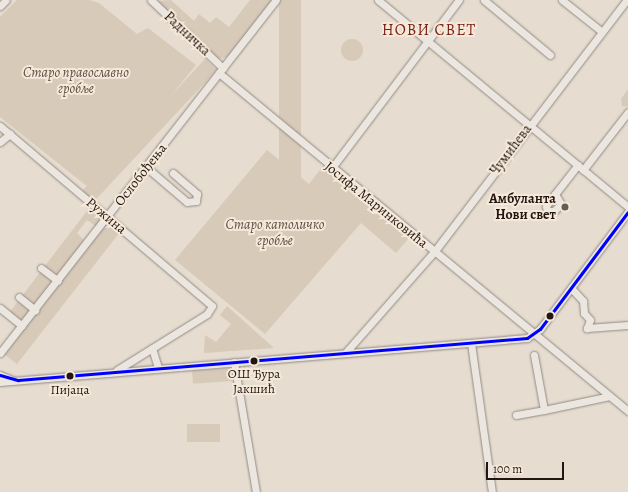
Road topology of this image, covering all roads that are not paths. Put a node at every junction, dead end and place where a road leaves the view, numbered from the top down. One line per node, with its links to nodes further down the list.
1 (6, 0): 9 (street)
2 (151, 0): 13 (street, Радничка)
3 (276, 0): 13 (street, Ослобођења)
4 (378, 0): 11 (street)
5 (459, 0): 11 (street)
6 (484, 0): 12 (street)
7 (562, 0): 10 (street)
8 (627, 0): 10 (street, Чумићева)
9 (0, 6)
10 (601, 31): 15 (street, Чумићева)
11 (428, 42): 15 (street); 21 (street)
12 (550, 55)
13 (221, 71): 19 (street, Ослобођења); 21 (street, Јосифа Маринковића)
14 (628, 112): 20 (street)
15 (531, 125): 20 (street); 27 (street, Чумићева)
16 (0, 126): 17 (street, Ружина)
17 (10, 134): 18 (street); 26 (street, Ружина)
18 (0, 142)
19 (146, 167): 22 (street); 26 (street, Ослобођења)
20 (580, 167): 23 (street); 24 (street)
21 (331, 169): 27 (street, Јосифа Маринковића)
22 (173, 173)
23 (555, 194)
24 (628, 207)
25 (628, 212): 30 (street)
26 (107, 218): 29 (street, Ослобођења); 38 (street, Ружина)
27 (434, 252): 36 (street, Јосифа Маринковића); 40 (street, Чумићева)
28 (41, 268): 29 (street)
29 (58, 280): 33 (street, Ослобођења)
30 (571, 288): 34 (street); 36 (street)
31 (19, 297): 33 (street)
32 (0, 308): 35 (street)
33 (35, 310): 35 (street, Ослобођења)
34 (628, 325)
35 (22, 326): 39 (street, Ослобођења)
36 (534, 335): 37 (street); 49 (street, Јосифа Маринковића)
37 (472, 343): 40 (street); 54 (street)
38 (152, 348): 44 (street); 45 (street)
39 (2, 351): 42 (street, Ослобођења)
40 (346, 352): 43 (street)
41 (534, 355): 50 (street)
42 (0, 359)
43 (234, 362): 44 (street); 53 (street)
44 (158, 368): 45 (street)
45 (116, 371): 47 (street)
46 (0, 375): 47 (street)
47 (18, 380): 48 (street)
48 (0, 382)
49 (610, 396): 50 (street); 51 (street, Јосифа Маринковића)
50 (544, 410): 52 (street)
51 (628, 411)
52 (516, 415)
53 (256, 492)
54 (492, 492)

